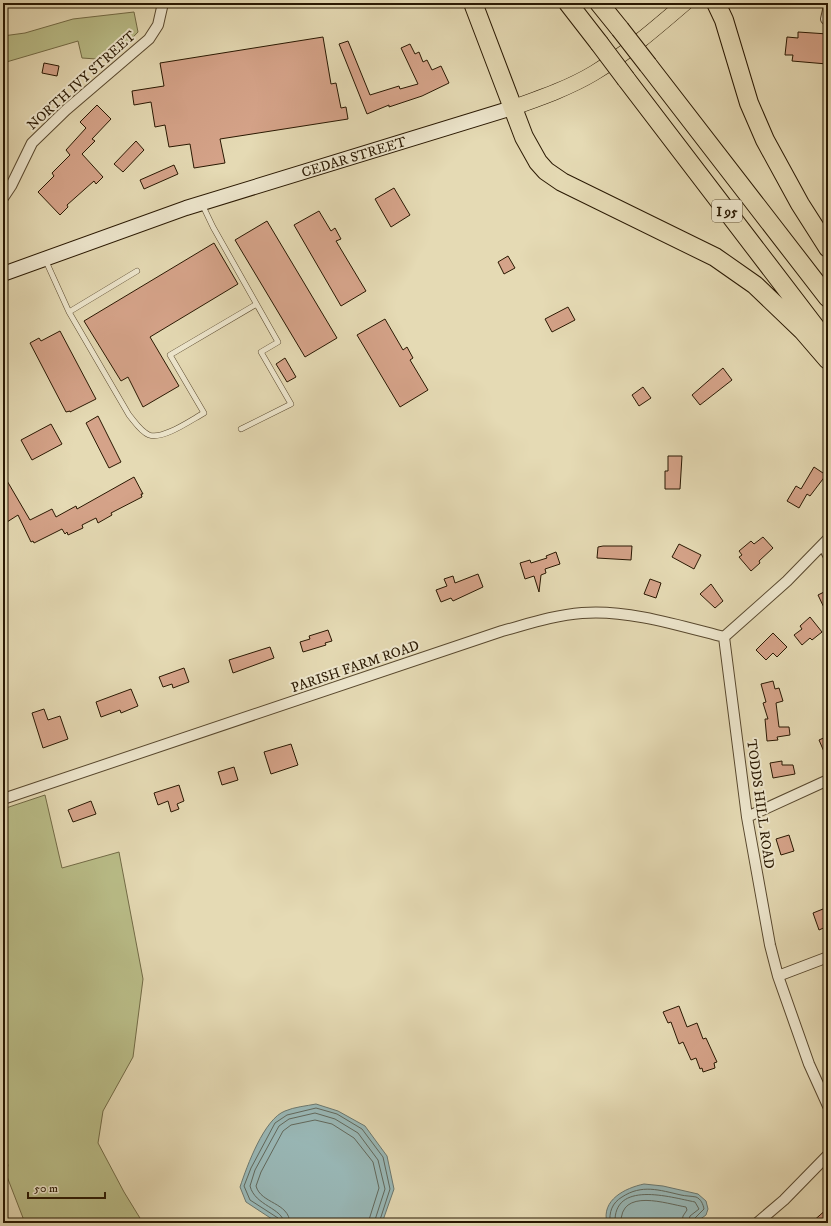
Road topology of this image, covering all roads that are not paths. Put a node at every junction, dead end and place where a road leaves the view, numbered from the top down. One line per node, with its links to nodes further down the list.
1 (163, 3): 8 (street, NORTH IVY STREET)
2 (473, 3): 7 (highway)
3 (568, 3): 17 (highway, I 95, bridge)
4 (599, 3): 14 (highway, I 95, bridge)
5 (685, 3): 7 (main road, CEDAR STREET)
6 (716, 3): 10 (highway)
7 (512, 108): 9 (main road, CEDAR STREET); 18 (highway)
8 (3, 198)
9 (202, 203): 11 (main road, CEDAR STREET); 15 (lane)
10 (828, 248)
11 (45, 259): 13 (main road, CEDAR STREET); 16 (lane)
12 (137, 271): 16 (lane)
13 (3, 274)
14 (828, 298)
15 (256, 305): 16 (lane); 19 (lane)
16 (69, 312)
17 (828, 344)
18 (828, 360)
19 (241, 429)
20 (826, 542): 21 (street); 22 (street)
21 (828, 555)
22 (724, 637): 24 (street, PARISH FARM ROAD); 25 (street, TODDS HILL ROAD)
23 (828, 780): 25 (street)
24 (3, 799)
25 (747, 817): 27 (street, TODDS HILL ROAD)
26 (828, 957): 27 (street)
27 (778, 976): 28 (street, TODDS HILL ROAD)
28 (828, 1106)
29 (828, 1156): 30 (street)
30 (757, 1223)

